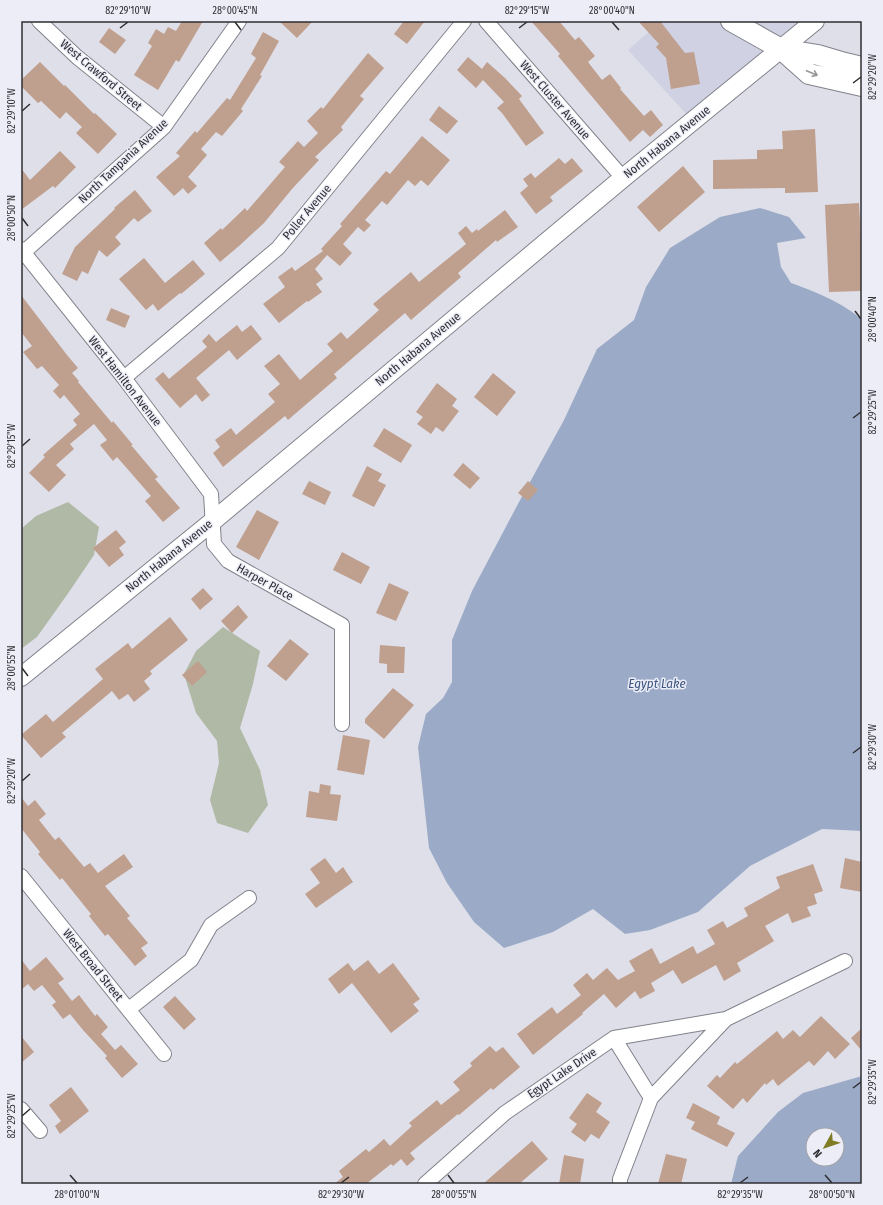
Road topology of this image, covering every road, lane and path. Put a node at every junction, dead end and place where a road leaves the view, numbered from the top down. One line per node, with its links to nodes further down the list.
1 (39, 21): 10 (street, West Crawford Street)
2 (239, 21): 10 (street, North Tampania Avenue)
3 (464, 21): 13 (street, Poller Avenue)
4 (486, 21): 11 (street, West Cluster Avenue)
5 (731, 21): 7 (main road)
6 (815, 21): 7 (street, North Habana Avenue)
7 (781, 50): 8 (main road); 9 (main road, one-way to 9); 11 (street, North Habana Avenue)
8 (862, 67)
9 (862, 86)
10 (164, 127): 12 (street, North Tampania Avenue)
11 (623, 178): 14 (street, North Habana Avenue)
12 (22, 250): 13 (street, West Hamilton Avenue)
13 (124, 378): 14 (street, West Hamilton Avenue)
14 (213, 521): 15 (street, North Habana Avenue); 16 (street, Harper Place)
15 (21, 677)
16 (342, 724)
17 (21, 876): 20 (street, West Broad Street)
18 (248, 898): 20 (street)
19 (845, 961): 21 (street, Egypt Lake Drive)
20 (129, 1010): 23 (street, West Broad Street)
21 (726, 1019): 22 (street, Egypt Lake Drive); 24 (street, Egypt Lake Drive)
22 (614, 1038): 24 (street); 27 (street, Egypt Lake Drive)
23 (164, 1054)
24 (651, 1098): 28 (street)
25 (21, 1109): 26 (street)
26 (40, 1131)
27 (425, 1184)
28 (620, 1184)

